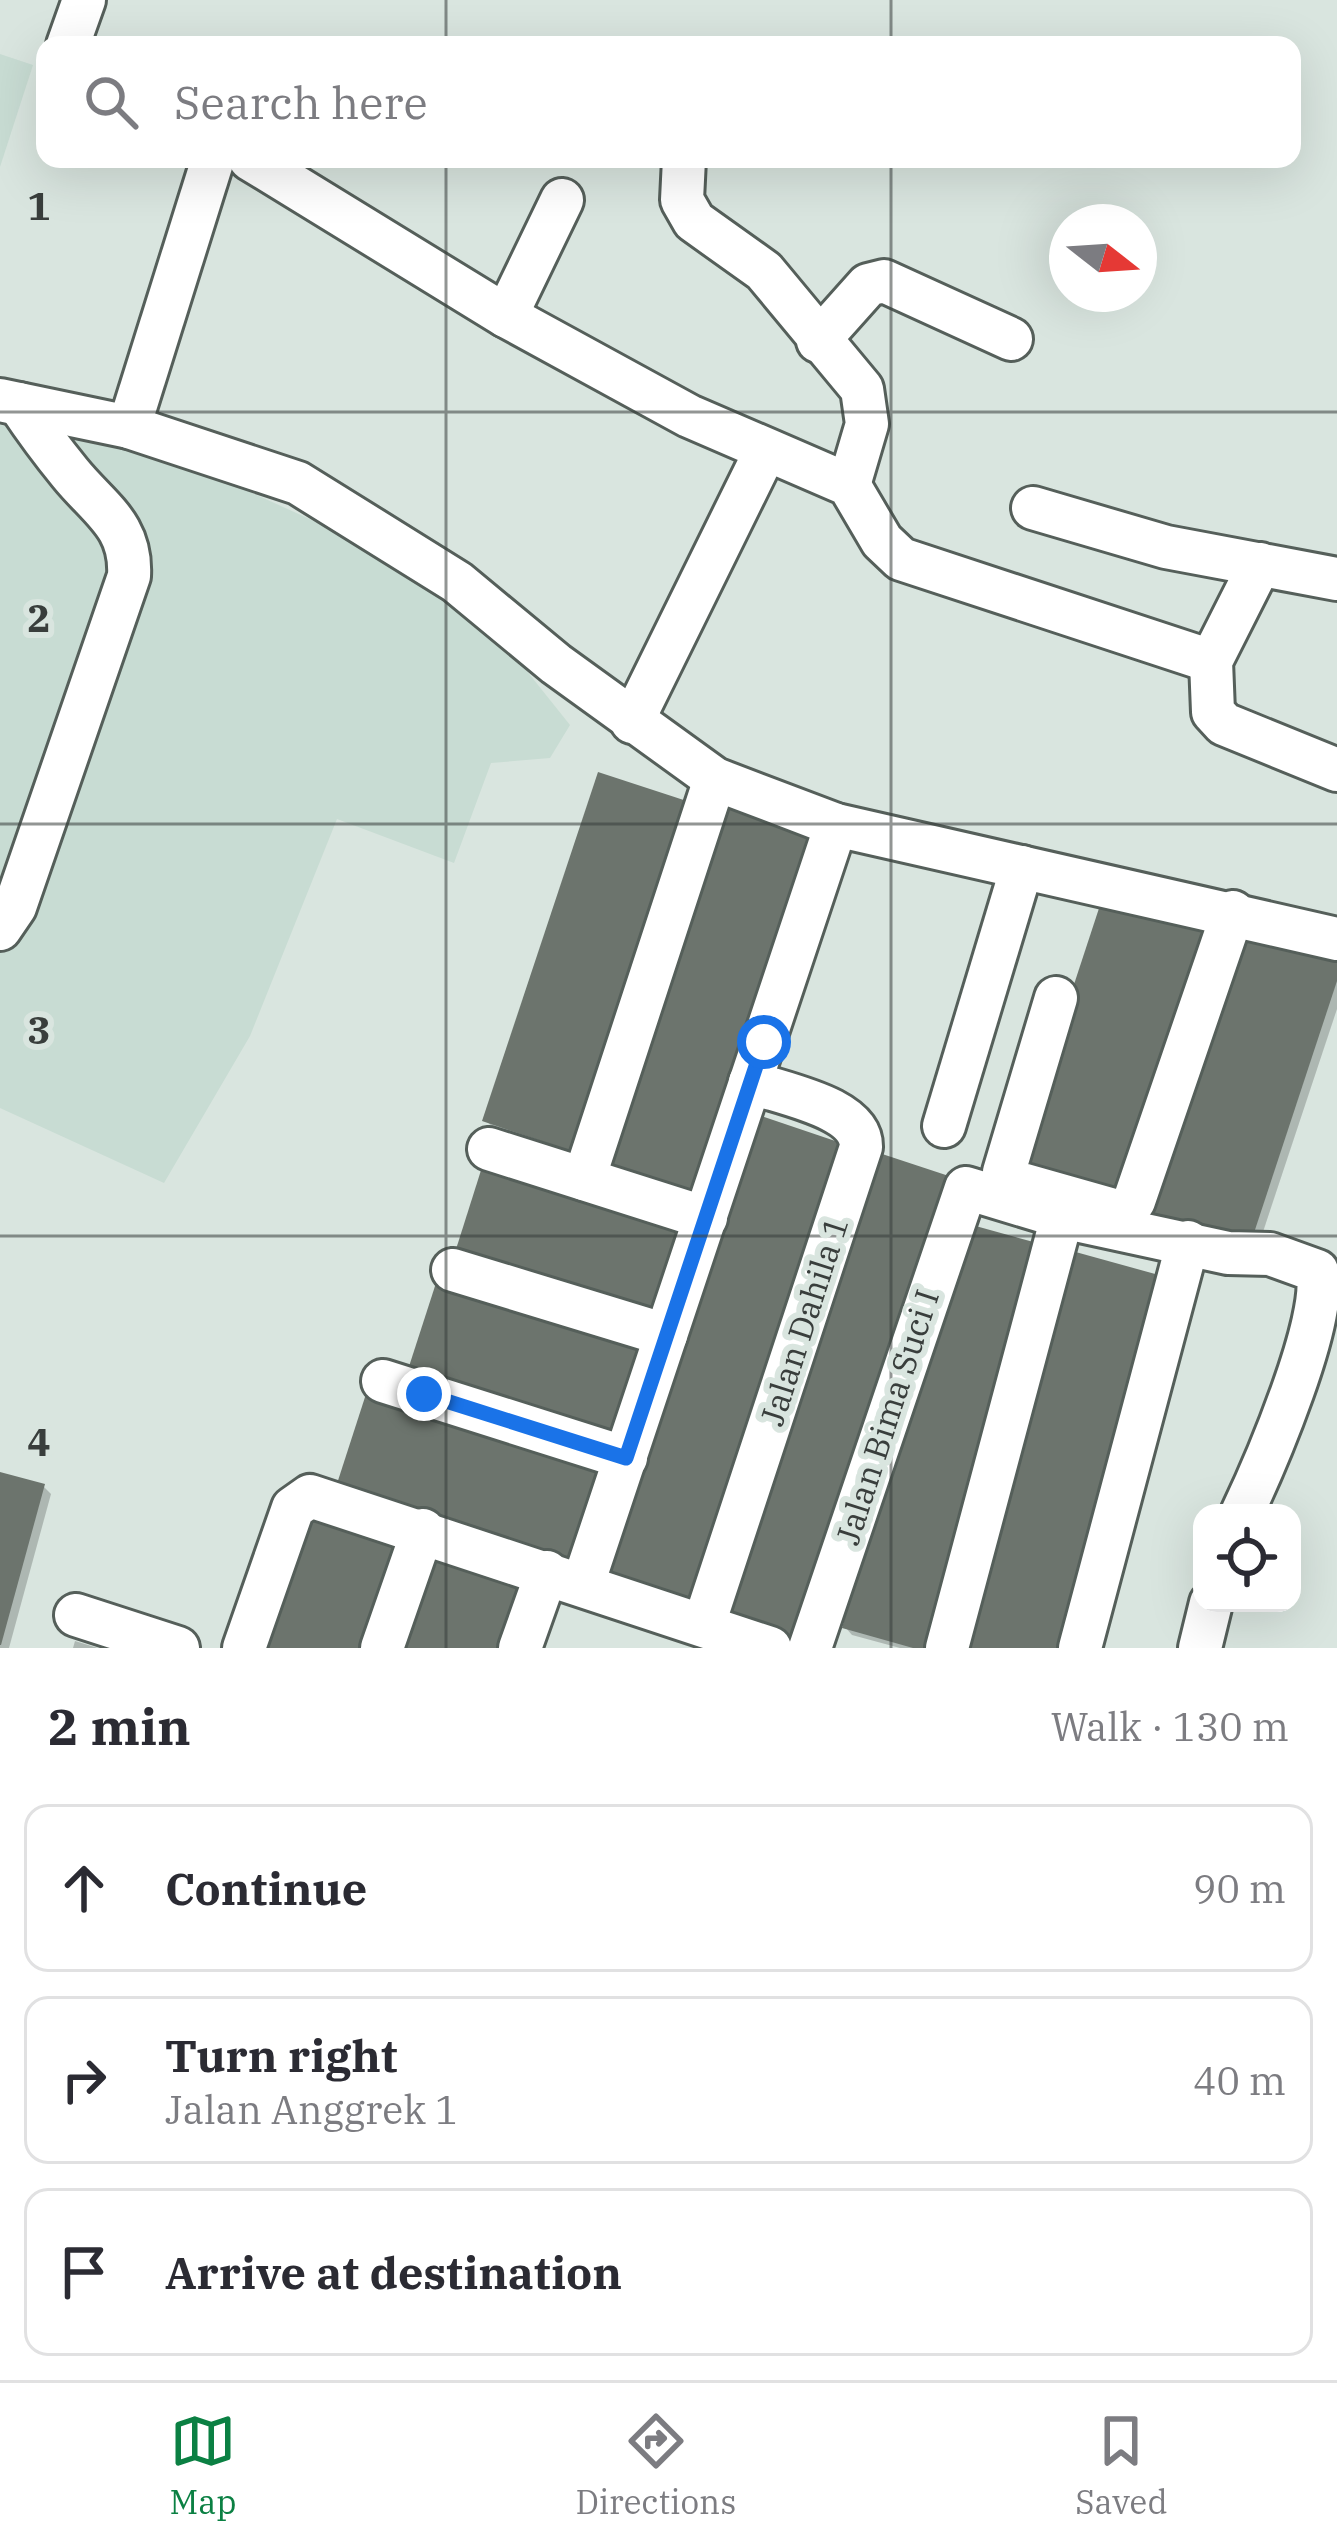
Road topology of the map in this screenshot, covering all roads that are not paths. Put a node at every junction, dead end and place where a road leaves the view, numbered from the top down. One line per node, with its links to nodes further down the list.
1 (84, 0): 2 (street)
2 (71, 36)
3 (210, 168): 11 (street)
4 (265, 168): 7 (street)
5 (684, 168): 8 (street)
6 (562, 200): 7 (street)
7 (506, 316): 12 (street)
8 (818, 340): 9 (street); 13 (street)
9 (1011, 340)
10 (9, 402): 11 (street); 24 (street)
11 (129, 427): 18 (street)
12 (766, 450): 13 (street); 18 (street)
13 (849, 484): 17 (street)
14 (1033, 508): 15 (street)
15 (1260, 564): 16 (street); 17 (street)
16 (1337, 579)
17 (1211, 661): 19 (street)
18 (632, 722): 20 (street)
19 (1337, 770)
20 (716, 779): 21 (street); 30 (street)
21 (836, 826): 22 (street); 27 (street)
22 (1022, 867): 23 (street); 28 (street)
23 (1233, 913): 25 (street); 26 (street)
24 (0, 929)
25 (1337, 939)
26 (1055, 998)
27 (751, 1082): 32 (street); 43 (street, Jalan Dahila 1)
28 (944, 1126)
29 (489, 1149): 30 (street)
30 (584, 1179): 32 (street)
31 (1062, 1217): 33 (street); 49 (street, Jalan Bima Suci I); 50 (street)
32 (706, 1218): 35 (street)
33 (1189, 1242): 38 (street); 51 (street)
34 (453, 1270): 35 (street)
35 (666, 1335): 37 (street)
36 (383, 1381): 37 (street)
37 (626, 1458): 40 (street)
38 (1246, 1504)
39 (423, 1530): 40 (street); 45 (street); 46 (street)
40 (565, 1578): 43 (street); 47 (street)
41 (1209, 1612): 52 (street)
42 (76, 1615): 44 (street)
43 (704, 1624): 48 (street)
44 (178, 1648)
45 (244, 1648)
46 (382, 1648)
47 (520, 1648)
48 (770, 1648)
49 (810, 1648)
50 (947, 1648)
51 (1080, 1648)
52 (1200, 1648)

